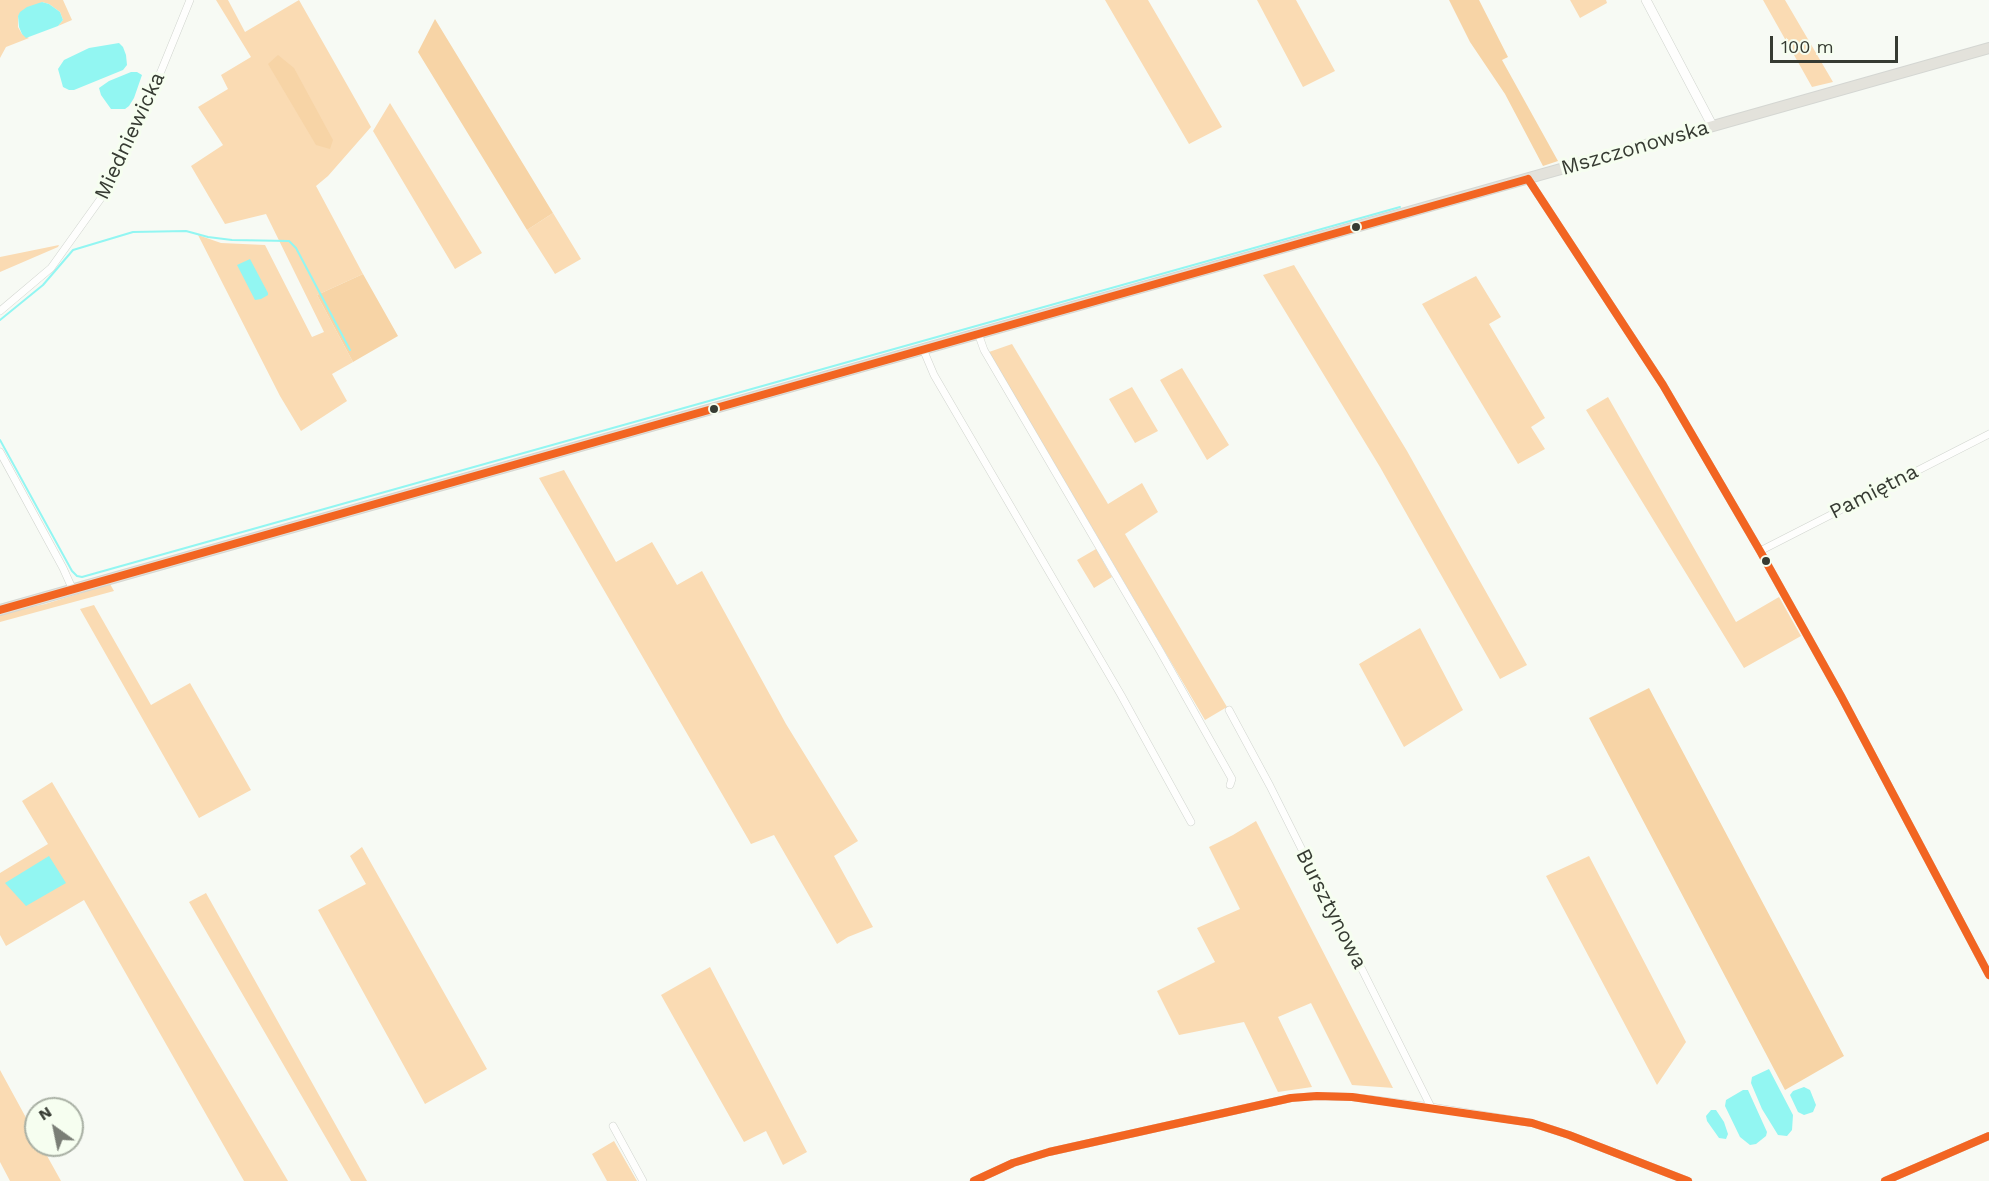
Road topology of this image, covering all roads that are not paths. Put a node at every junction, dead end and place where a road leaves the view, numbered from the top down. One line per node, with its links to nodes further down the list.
1 (190, 0): 6 (street, Miedniewicka)
2 (1646, 0): 4 (main road)
3 (1989, 48): 4 (main road, Mszczonowska)
4 (1712, 125): 5 (main road, Mszczonowska)
5 (1528, 179): 7 (main road, Mszczonowska); 11 (street)
6 (0, 311)
7 (978, 333): 8 (main road, Mszczonowska); 15 (street)
8 (923, 349): 12 (main road, Mszczonowska); 16 (street)
9 (1989, 434): 11 (street, Pamiętna)
10 (0, 452): 12 (street)
11 (1760, 551): 17 (street)
12 (72, 588): 13 (main road, Mszczonowska)
13 (0, 610)
14 (1229, 710): 18 (street, Bursztynowa)
15 (1230, 785)
16 (1191, 822)
17 (1989, 975)
18 (1431, 1107): 22 (street); 23 (street)
19 (613, 1126): 21 (street)
20 (1989, 1136): 24 (street)
21 (643, 1181)
22 (974, 1181)
23 (1688, 1181)
24 (1885, 1181)

